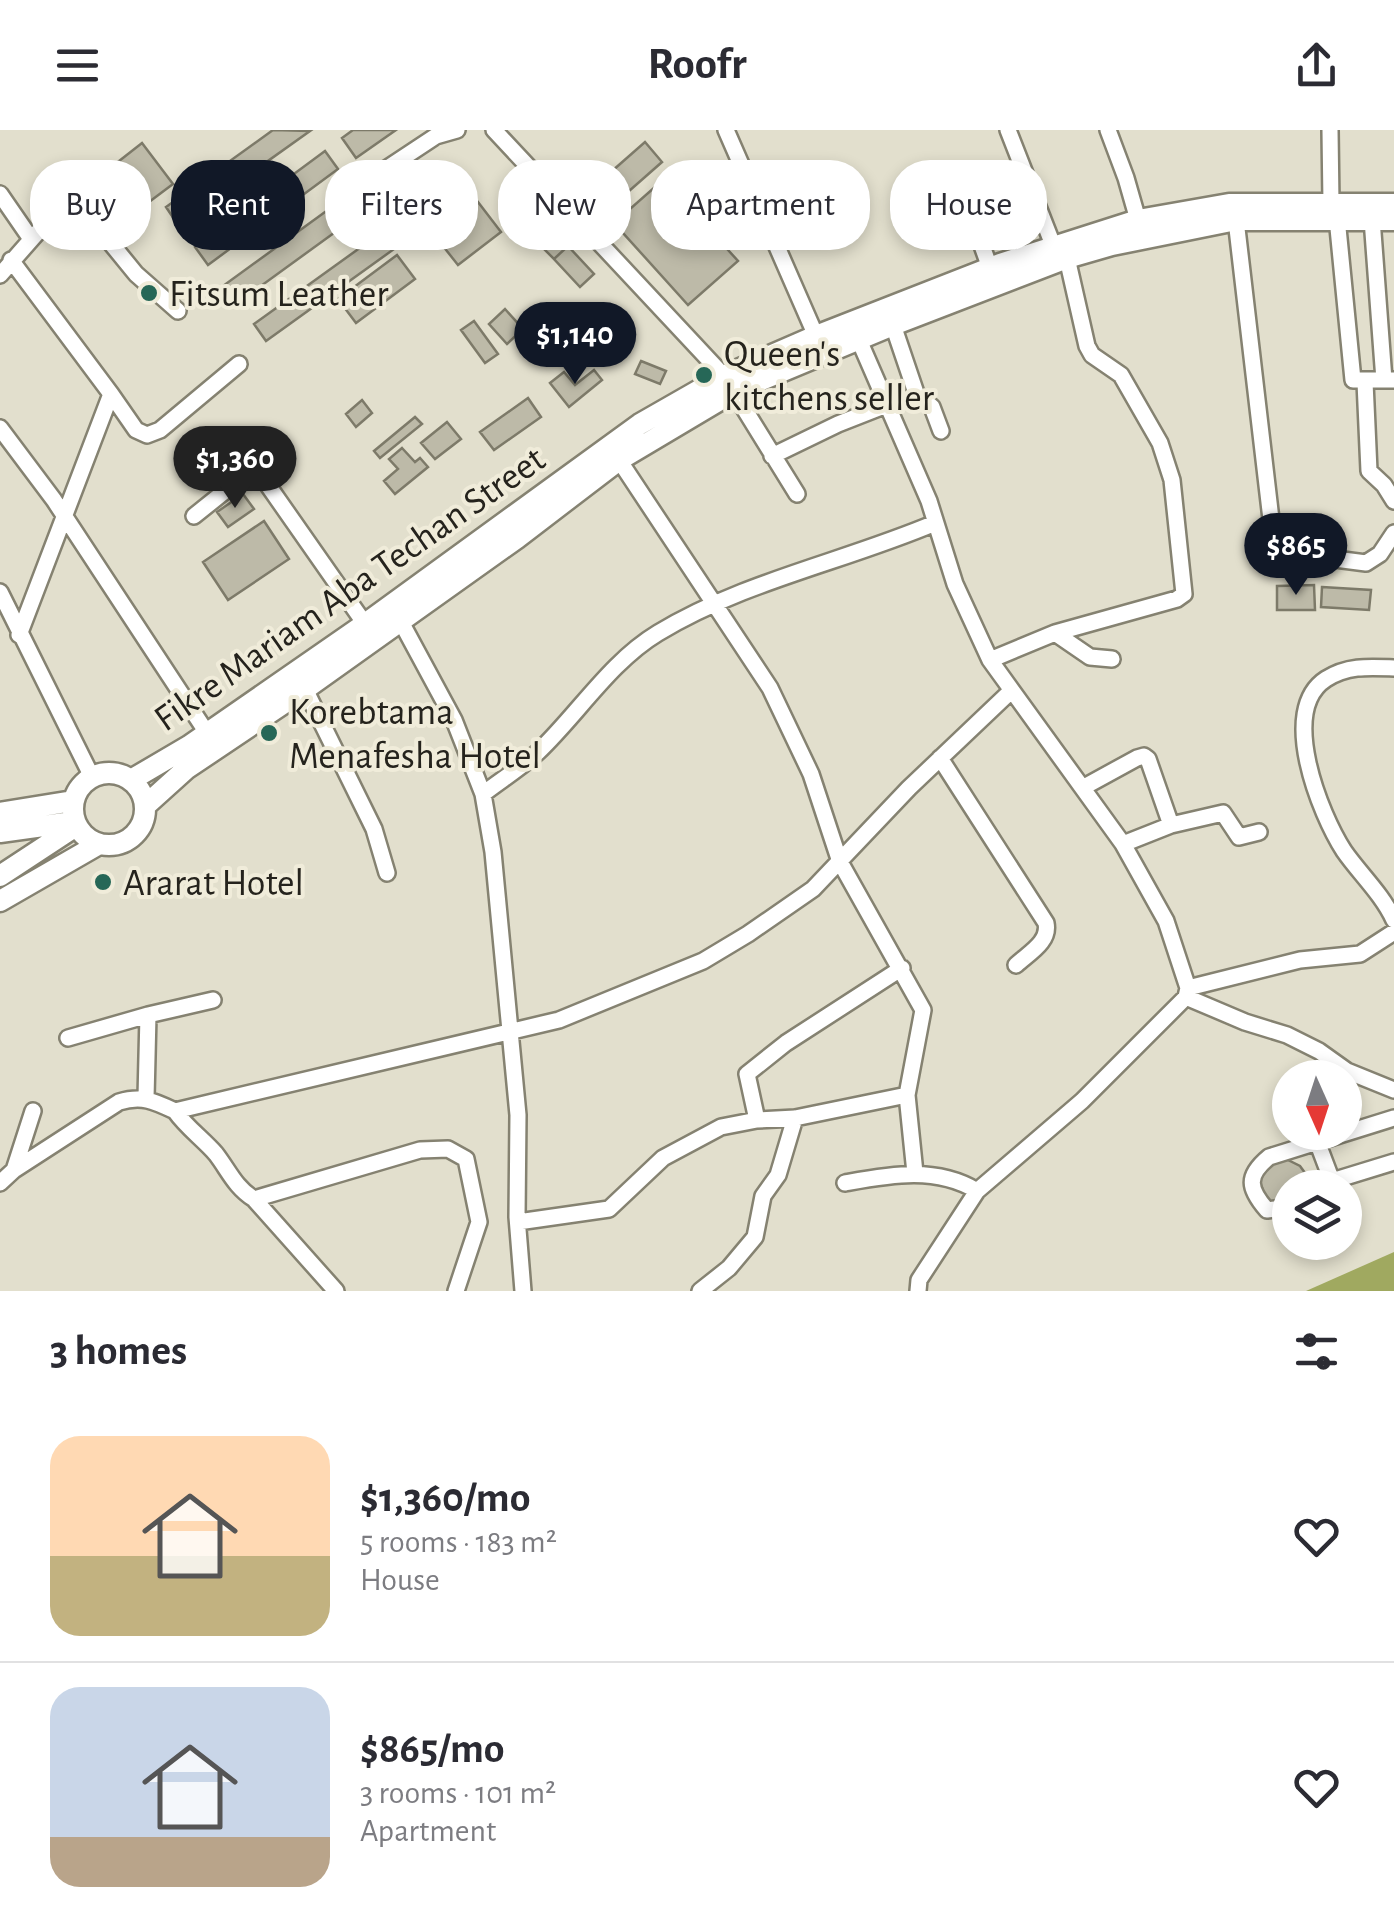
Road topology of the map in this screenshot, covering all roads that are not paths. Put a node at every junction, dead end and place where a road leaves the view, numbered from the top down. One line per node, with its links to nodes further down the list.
1 (457, 130): 7 (street)
2 (494, 130): 30 (street)
3 (726, 130): 25 (street)
4 (1008, 130): 19 (street)
5 (1108, 130): 12 (street)
6 (1330, 130): 10 (street)
7 (400, 160)
8 (0, 194): 15 (street)
9 (1394, 204): 10 (main road, Fikre Mariam Aba Techan Street)
10 (1334, 210): 11 (main road, Fikre Mariam Aba Techan Street); 12 (main road, Fikre Mariam Aba Techan Street); 13 (main road, Fikre Mariam Aba Techan Street); 29 (street)
11 (1372, 218): 14 (main road, Fikre Mariam Aba Techan Street); 28 (street)
12 (1138, 220): 19 (main road, Fikre Mariam Aba Techan Street)
13 (1236, 220): 19 (main road, Fikre Mariam Aba Techan Street); 43 (street)
14 (1394, 220)
15 (30, 238)
16 (30, 240): 20 (street)
17 (116, 250): 23 (street)
18 (990, 250): 21 (street)
19 (1060, 252): 21 (main road, Fikre Mariam Aba Techan Street); 48 (street)
20 (12, 260): 22 (street); 31 (street)
21 (999, 271): 24 (main road, Fikre Mariam Aba Techan Street); 25 (main road, Fikre Mariam Aba Techan Street)
22 (0, 276)
23 (178, 311)
24 (892, 325): 26 (main road, Fikre Mariam Aba Techan Street); 34 (street)
25 (816, 336): 30 (main road, Fikre Mariam Aba Techan Street)
26 (858, 340): 30 (main road, Fikre Mariam Aba Techan Street); 32 (street)
27 (239, 364): 31 (street)
28 (1389, 380): 29 (street)
29 (1365, 382): 37 (street)
30 (730, 384): 35 (street); 36 (main road, Fikre Mariam Aba Techan Street); 47 (main road, Fikre Mariam Aba Techan Street)
31 (110, 394): 41 (street)
32 (889, 404): 35 (street); 42 (street)
33 (0, 428): 41 (street)
34 (941, 431)
35 (772, 456): 38 (street)
36 (620, 460): 45 (street); 46 (main road, Fikre Mariam Aba Techan Street)
37 (1389, 486): 39 (street)
38 (796, 494)
39 (1394, 502)
40 (194, 516): 47 (street)
41 (65, 520): 49 (street); 55 (street)
42 (935, 523): 45 (street); 50 (street)
43 (1394, 533)
44 (0, 592): 49 (street)
45 (714, 605): 60 (street); 69 (street)
46 (400, 620): 53 (main road, Fikre Mariam Aba Techan Street); 60 (street)
47 (365, 624): 55 (main road, Fikre Mariam Aba Techan Street)
48 (1055, 632): 50 (street); 51 (street)
49 (19, 635): 57 (street)
50 (990, 660): 54 (street)
51 (1112, 660)
52 (1394, 668): 73 (street)
53 (305, 689): 61 (main road, Fikre Mariam Aba Techan Street); 70 (street)
54 (1011, 691): 56 (street); 59 (street)
55 (207, 733): 58 (main road, Fikre Mariam Aba Techan Street)
56 (940, 758): 69 (street); 75 (street)
57 (92, 777): 58 (main road); 63 (main road)
58 (131, 780): 61 (main road)
59 (1084, 787): 64 (street); 68 (street)
60 (483, 794): 80 (street)
61 (145, 806): 67 (main road)
62 (0, 813): 63 (main road)
63 (75, 816): 65 (main road); 67 (main road); 71 (main road)
64 (1171, 825): 66 (street); 68 (street)
65 (0, 832)
66 (1259, 832)
67 (99, 844): 72 (main road)
68 (1123, 844): 77 (street)
69 (840, 862): 76 (street); 80 (street)
70 (387, 874)
71 (0, 876)
72 (0, 900)
73 (1394, 920)
74 (1394, 932): 77 (street)
75 (1016, 965)
76 (902, 968): 83 (street); 89 (street)
77 (1187, 993): 82 (street); 98 (street)
78 (214, 1000): 79 (street)
79 (148, 1015): 81 (street); 84 (street)
80 (510, 1032): 86 (street); 101 (street)
81 (68, 1038)
82 (1394, 1090)
83 (907, 1095): 87 (street); 94 (street)
84 (146, 1098): 86 (street); 93 (street)
85 (33, 1111): 93 (street)
86 (175, 1111): 99 (street)
87 (795, 1118): 89 (street); 105 (street)
88 (1394, 1118): 90 (street)
89 (757, 1120): 101 (street)
90 (1362, 1129)
91 (1296, 1150): 100 (street)
92 (1394, 1162): 95 (street)
93 (14, 1170): 96 (street)
94 (915, 1173): 97 (street); 98 (street)
95 (1362, 1173)
96 (0, 1183)
97 (846, 1183)
98 (977, 1192): 106 (street)
99 (254, 1199): 102 (street); 103 (street)
100 (1272, 1209)
101 (518, 1222): 104 (street)
102 (336, 1291)
103 (456, 1291)
104 (523, 1291)
105 (700, 1291)
106 (918, 1291)

